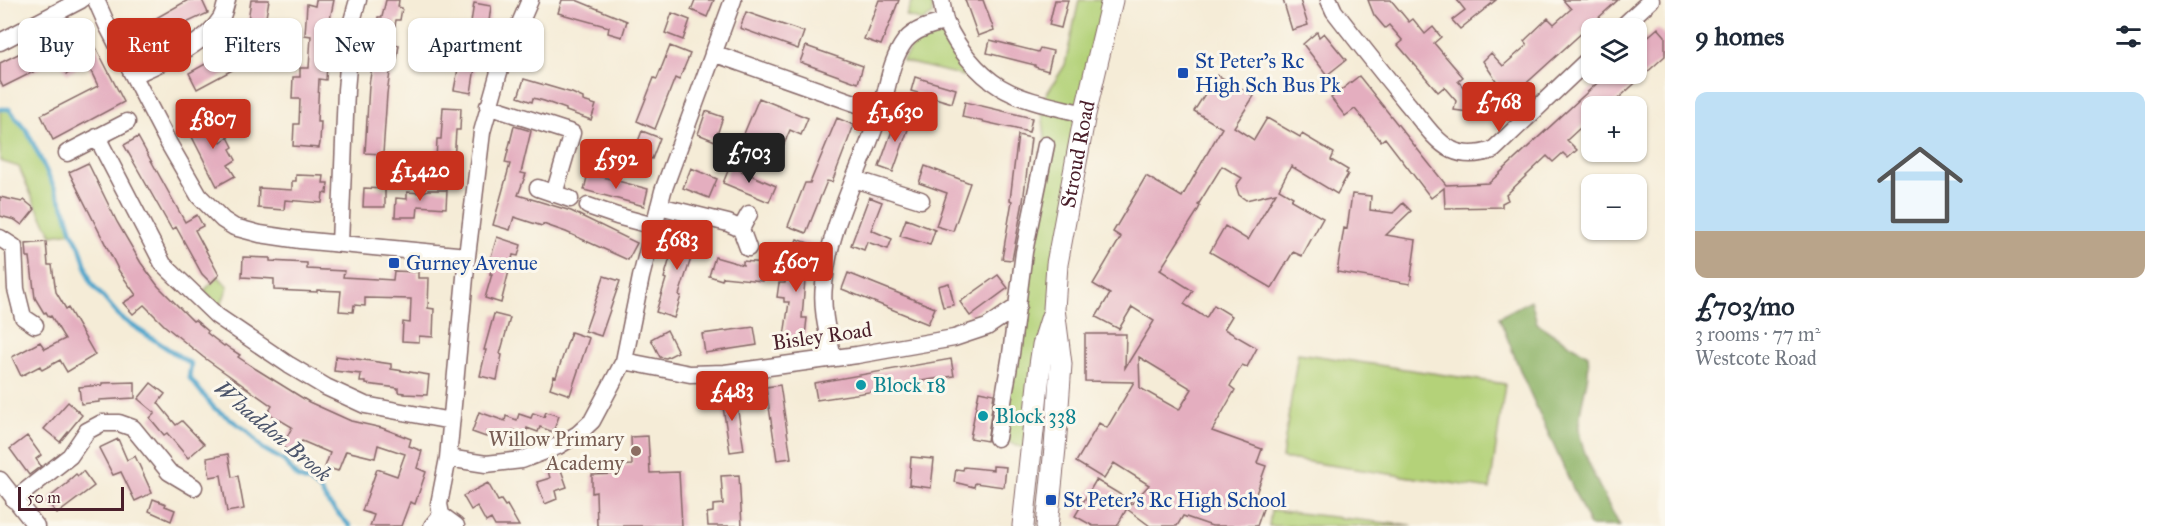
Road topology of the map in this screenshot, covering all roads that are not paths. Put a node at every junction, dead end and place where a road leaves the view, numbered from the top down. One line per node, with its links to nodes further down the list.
1 (81, 0): 13 (street)
2 (96, 0): 16 (street)
3 (227, 0): 16 (street)
4 (358, 0): 30 (street)
5 (530, 0): 17 (street)
6 (733, 0): 14 (street)
7 (941, 0): 12 (street)
8 (1112, 0): 19 (main road, Stroud Road)
9 (1329, 0): 15 (street)
10 (1651, 0): 11 (street)
11 (1632, 18)
12 (945, 22): 18 (street); 19 (street)
13 (0, 42)
14 (712, 53): 18 (street); 28 (street)
15 (1581, 66)
16 (134, 75): 30 (street)
17 (489, 106): 25 (street); 32 (street)
18 (880, 112): 24 (street)
19 (1085, 114): 34 (main road, Stroud Road)
20 (127, 122): 21 (street)
21 (97, 137): 23 (street); 38 (street)
22 (1046, 145): 33 (street, Stroud Road)
23 (67, 153)
24 (854, 179): 26 (street); 36 (street)
25 (570, 200)
26 (921, 200)
27 (592, 204): 28 (street)
28 (656, 217): 31 (street); 37 (street)
29 (0, 238): 35 (street)
30 (340, 244): 32 (street)
31 (748, 248)
32 (467, 256): 38 (street)
33 (1018, 306): 36 (street, Bisley Road); 39 (street, Stroud Road)
34 (1054, 309): 47 (main road, Stroud Road); 48 (main road, Stroud Road)
35 (24, 322)
36 (833, 358): 37 (street, Bisley Road)
37 (624, 361): 40 (street)
38 (451, 421): 40 (street)
39 (997, 438)
40 (448, 458): 44 (street)
41 (0, 480): 43 (street)
42 (194, 487): 43 (street)
43 (14, 500): 45 (street)
44 (437, 521): 46 (street)
45 (36, 526)
46 (456, 526)
47 (1023, 526)
48 (1047, 526)

